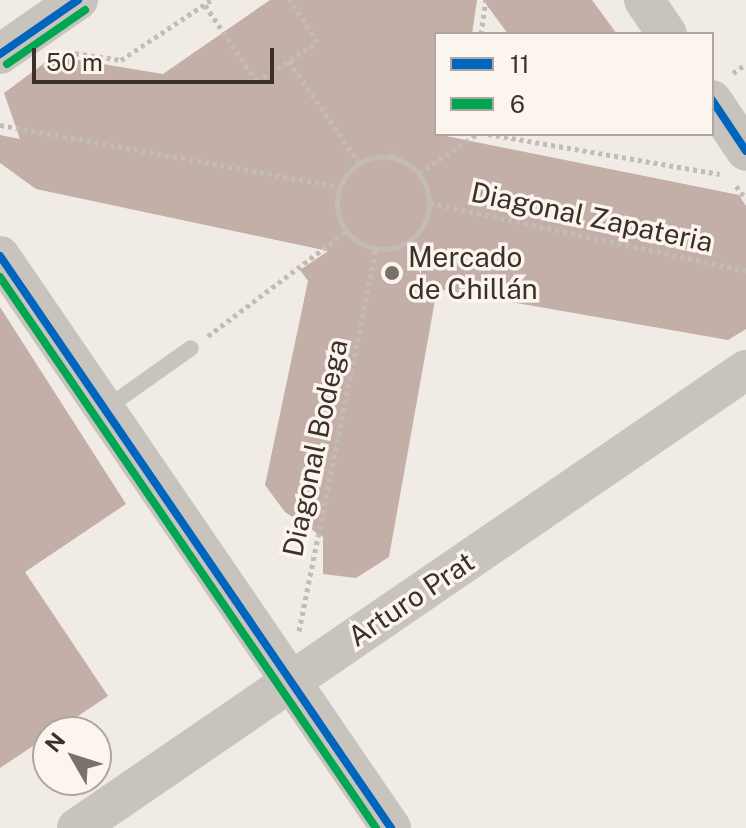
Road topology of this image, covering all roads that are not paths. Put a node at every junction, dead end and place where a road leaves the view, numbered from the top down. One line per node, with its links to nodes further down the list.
1 (78, 0): 4 (street)
2 (644, 0): 3 (street)
3 (666, 32)
4 (0, 54)
5 (714, 103): 6 (street)
6 (746, 151)
7 (0, 256): 10 (street)
8 (191, 348): 10 (lane)
9 (746, 370): 11 (street, Arturo Prat)
10 (105, 409): 11 (street)
11 (290, 680): 12 (street, Arturo Prat); 13 (street)
12 (77, 828)
13 (391, 828)

